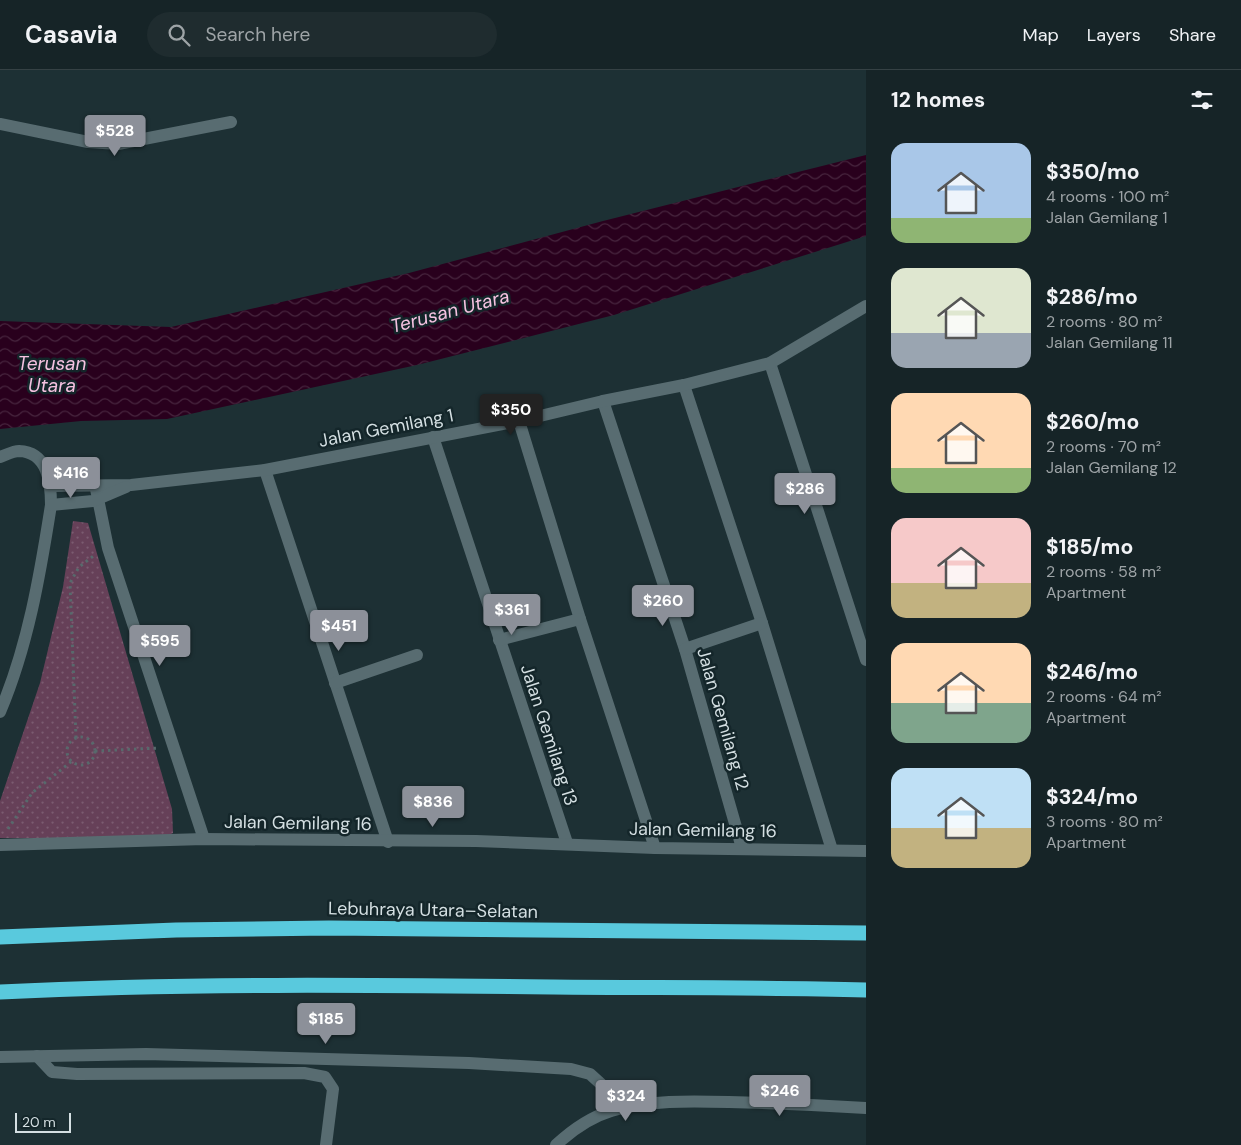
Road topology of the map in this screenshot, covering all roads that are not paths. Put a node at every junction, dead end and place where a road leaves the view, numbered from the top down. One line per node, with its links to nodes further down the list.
1 (231, 122): 2 (street)
2 (0, 124)
3 (866, 306): 4 (street, Jalan Gemilang 1)
4 (770, 363): 5 (street, Jalan Gemilang 1); 21 (street)
5 (684, 385): 6 (street, Jalan Gemilang 1); 17 (street)
6 (603, 401): 7 (street, Jalan Gemilang 1); 19 (street, Jalan Gemilang 12)
7 (519, 421): 8 (street, Jalan Gemilang 1); 16 (street)
8 (433, 437): 10 (street, Jalan Gemilang 1); 18 (street, Jalan Gemilang 13)
9 (0, 457): 13 (street)
10 (265, 470): 12 (street, Jalan Gemilang 1); 22 (street)
11 (94, 484): 12 (street); 13 (street); 14 (street)
12 (131, 485): 14 (street)
13 (51, 486): 15 (street)
14 (98, 500): 15 (street); 24 (street)
15 (51, 505): 23 (street)
16 (580, 618): 18 (street); 28 (street)
17 (762, 623): 19 (street); 30 (street)
18 (499, 640): 26 (street, Jalan Gemilang 13)
19 (685, 649): 29 (street, Jalan Gemilang 12)
20 (417, 655): 22 (street)
21 (866, 660)
22 (335, 683): 25 (street)
23 (0, 712)
24 (204, 840): 25 (street, Jalan Gemilang 16); 27 (street, Jalan Gemilang 16)
25 (388, 842): 26 (street, Jalan Gemilang 16)
26 (567, 843): 28 (street, Jalan Gemilang 16)
27 (0, 845)
28 (655, 848): 29 (street, Jalan Gemilang 16)
29 (742, 848): 30 (street, Jalan Gemilang 16)
30 (832, 850): 31 (street, Jalan Gemilang 16)
31 (866, 850)
32 (866, 933): 33 (highway, Lebuhraya Utara–Selatan)
33 (0, 937)
34 (866, 990): 35 (highway)
35 (0, 992)
36 (37, 1056): 37 (street); 39 (street); 40 (street)
37 (0, 1057)
38 (866, 1108): 39 (street)
39 (610, 1111): 41 (street)
40 (326, 1145)
41 (556, 1145)

